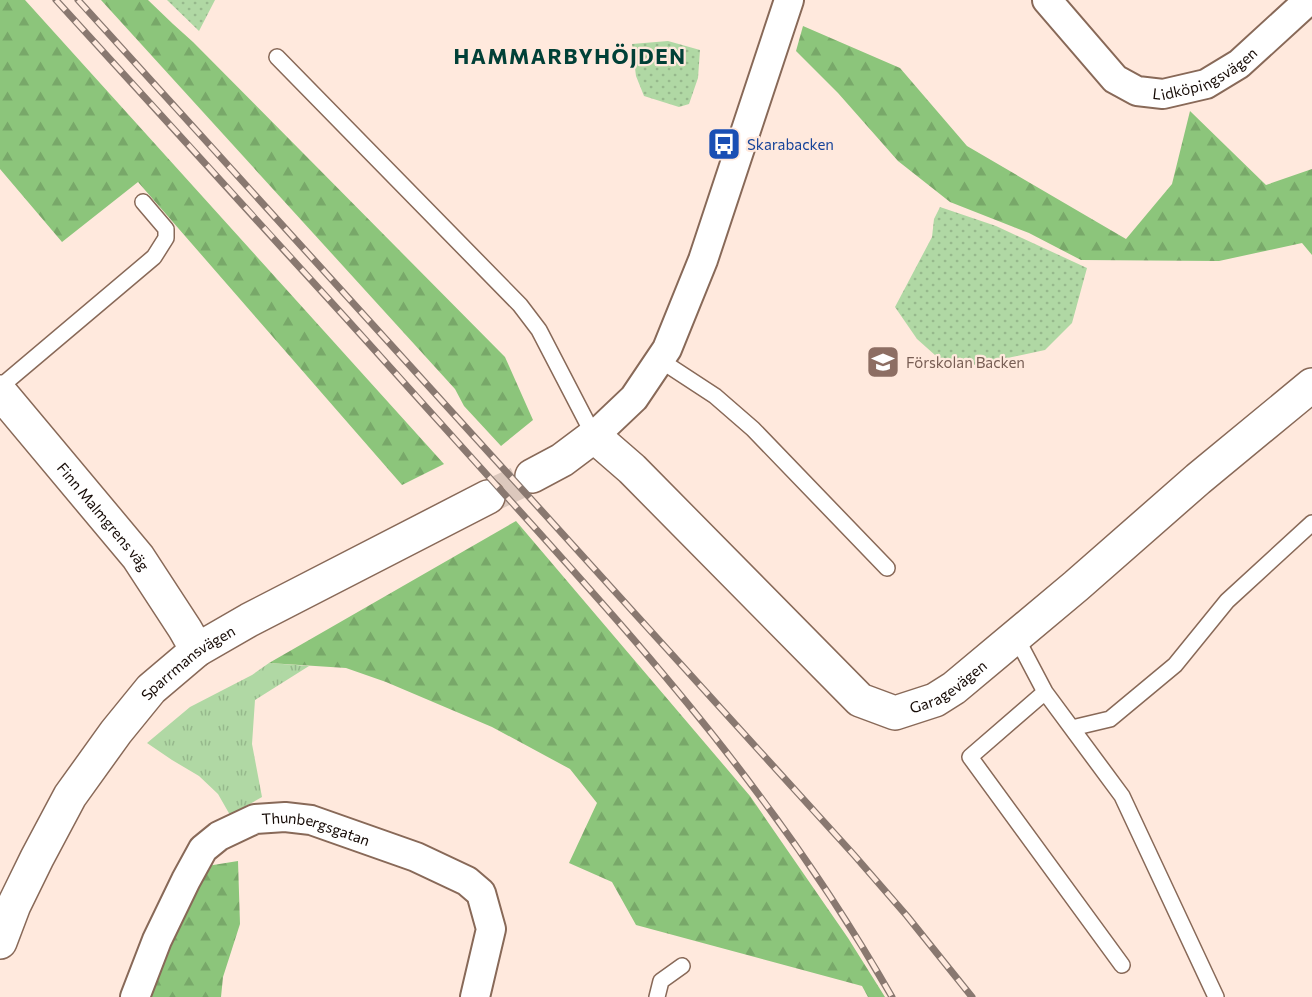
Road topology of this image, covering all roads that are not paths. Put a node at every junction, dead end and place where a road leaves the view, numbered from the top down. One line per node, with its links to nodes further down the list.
1 (789, 0): 6 (street)
2 (1047, 0): 3 (street, Lidköpingsvägen)
3 (1309, 0)
4 (277, 57): 10 (lane)
5 (143, 202): 8 (lane)
6 (660, 360): 10 (street); 14 (lane)
7 (1312, 385): 15 (street, Garagevägen)
8 (0, 387)
9 (0, 392): 16 (street, Finn Malmgrens väg)
10 (594, 436): 11 (street); 15 (street, Garagevägen)
11 (532, 476)
12 (488, 497): 16 (street, Sparrmansvägen)
13 (1312, 524): 18 (lane)
14 (887, 568)
15 (1016, 637): 17 (lane)
16 (197, 650): 19 (street, Sparrmansvägen)
17 (1045, 692): 18 (lane); 20 (lane)
18 (1072, 728): 25 (lane)
19 (0, 942)
20 (1122, 965)
21 (682, 966): 24 (lane)
22 (135, 997): 23 (street, Thunbergsgatan)
23 (475, 997)
24 (657, 997)
25 (1216, 997)

